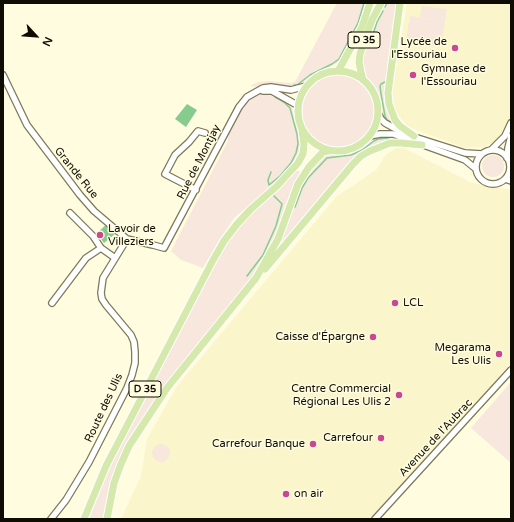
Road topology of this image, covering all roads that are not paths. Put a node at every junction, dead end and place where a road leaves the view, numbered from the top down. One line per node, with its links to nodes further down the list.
1 (370, 3): 4 (main road, D 35)
2 (381, 3): 6 (main road, D 35)
3 (400, 3): 15 (main road)
4 (338, 70): 6 (main road); 7 (main road)
5 (3, 75): 28 (street, Grande Rue)
6 (364, 80): 10 (main road)
7 (306, 86): 8 (street); 9 (main road)
8 (259, 90): 9 (street); 26 (street, Rue de Montjay)
9 (297, 105): 12 (main road)
10 (378, 113): 14 (main road); 15 (street)
11 (511, 122): 18 (street)
12 (302, 131): 19 (main road); 35 (main road, D 35)
13 (205, 133): 26 (street)
14 (370, 136): 17 (street); 19 (main road)
15 (414, 136): 20 (street)
16 (511, 136): 21 (street)
17 (422, 145): 23 (street); 31 (main road)
18 (491, 150): 20 (street); 21 (street)
19 (328, 151): 31 (main road, D 35)
20 (482, 154): 23 (street)
21 (507, 158): 22 (street)
22 (510, 167): 24 (street)
23 (476, 169): 24 (street)
24 (505, 178): 25 (street)
25 (511, 181)
26 (196, 190): 28 (street, Rue de Montjay)
27 (70, 213): 29 (street)
28 (127, 240): 30 (street, Route des Ulis)
29 (101, 248): 30 (street); 32 (street)
30 (115, 258): 34 (street, Route des Ulis)
31 (256, 278): 36 (main road, D 35)
32 (52, 303)
33 (511, 370): 37 (street, Avenue de l'Aubrac)
34 (51, 519)
35 (84, 519)
36 (107, 519)
37 (375, 519)

